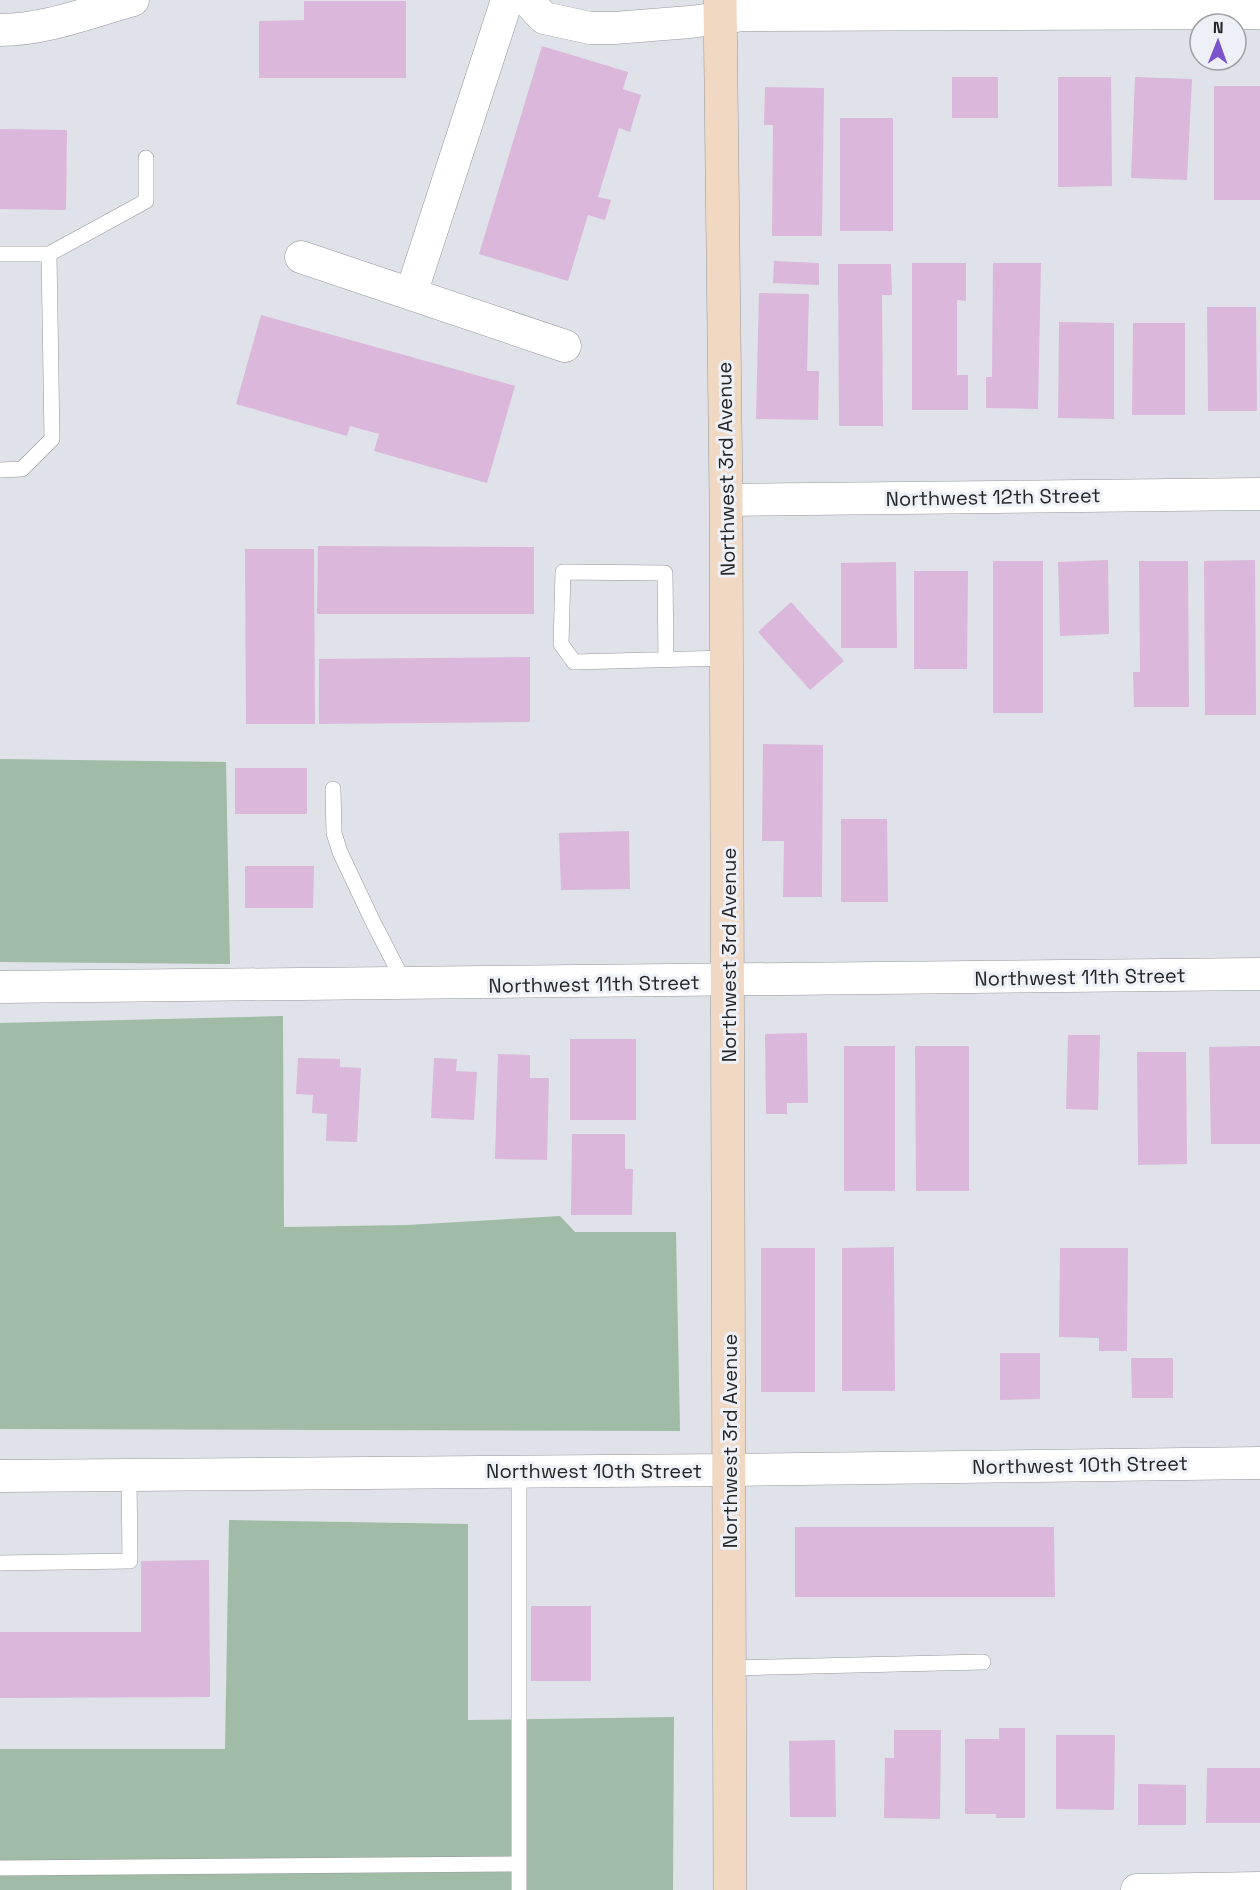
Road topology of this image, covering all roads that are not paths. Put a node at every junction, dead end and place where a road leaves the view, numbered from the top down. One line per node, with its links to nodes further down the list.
1 (132, 0): 7 (street)
2 (507, 0): 12 (street)
3 (527, 0): 5 (street)
4 (675, 0): 5 (street)
5 (720, 10): 6 (street); 16 (street, Northwest 3rd Avenue)
6 (1260, 14)
7 (0, 30)
8 (146, 158): 9 (lane)
9 (49, 254): 10 (lane); 14 (lane)
10 (0, 255)
11 (301, 257): 12 (street)
12 (411, 294): 13 (street)
13 (565, 346)
14 (0, 470)
15 (1260, 494): 16 (street, Northwest 12th Street)
16 (726, 500): 17 (street, Northwest 3rd Avenue)
17 (727, 658): 18 (lane); 21 (street, Northwest 3rd Avenue)
18 (666, 660): 18 (lane)
19 (333, 789): 22 (lane)
20 (1260, 974): 21 (street, Northwest 11th Street)
21 (729, 983): 22 (street, Northwest 11th Street); 25 (street, Northwest 3rd Avenue)
22 (406, 986): 23 (street, Northwest 11th Street)
23 (0, 987)
24 (1260, 1463): 25 (street, Northwest 10th Street)
25 (730, 1470): 26 (street, Northwest 10th Street); 31 (street, Northwest 3rd Avenue)
26 (519, 1472): 27 (street, Northwest 10th Street); 32 (lane)
27 (129, 1475): 28 (street, Northwest 10th Street); 29 (lane)
28 (0, 1476)
29 (0, 1563)
30 (983, 1662): 31 (lane)
31 (730, 1668): 36 (street, Northwest 3rd Avenue)
32 (519, 1864): 33 (lane); 35 (lane)
33 (0, 1868)
34 (1260, 1888): 37 (street)
35 (519, 1890)
36 (730, 1890)
37 (1137, 1890)

